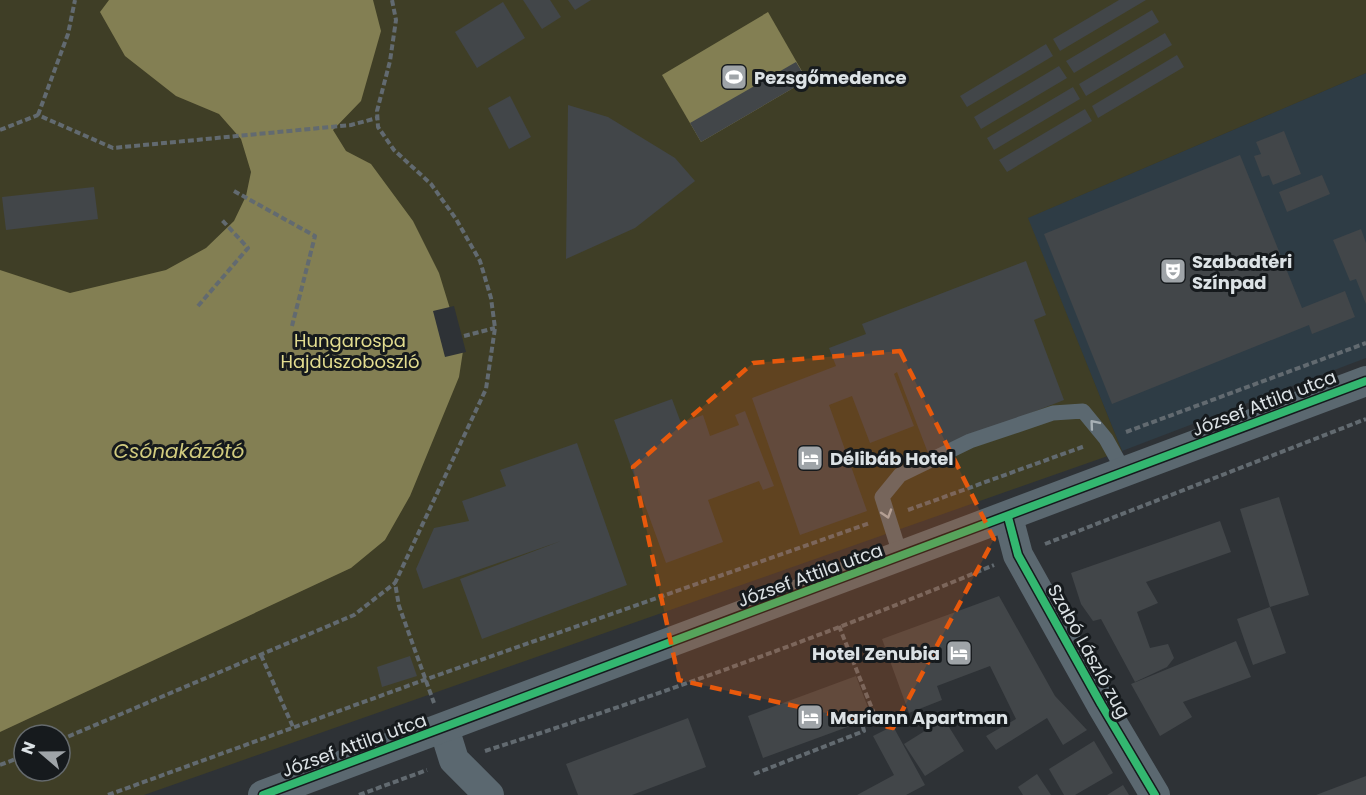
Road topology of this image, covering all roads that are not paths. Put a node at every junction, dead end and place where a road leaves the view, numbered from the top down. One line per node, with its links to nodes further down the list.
1 (1366, 381): 2 (street, József Attila utca)
2 (1125, 473): 3 (street, József Attila utca); 4 (lane, one-way to 4)
3 (1008, 517): 4 (street, József Attila utca); 8 (street, Szabó László zug)
4 (901, 557): 5 (street, József Attila utca)
5 (444, 728): 6 (street, József Attila utca); 7 (street)
6 (263, 795)
7 (489, 795)
8 (1155, 795)

